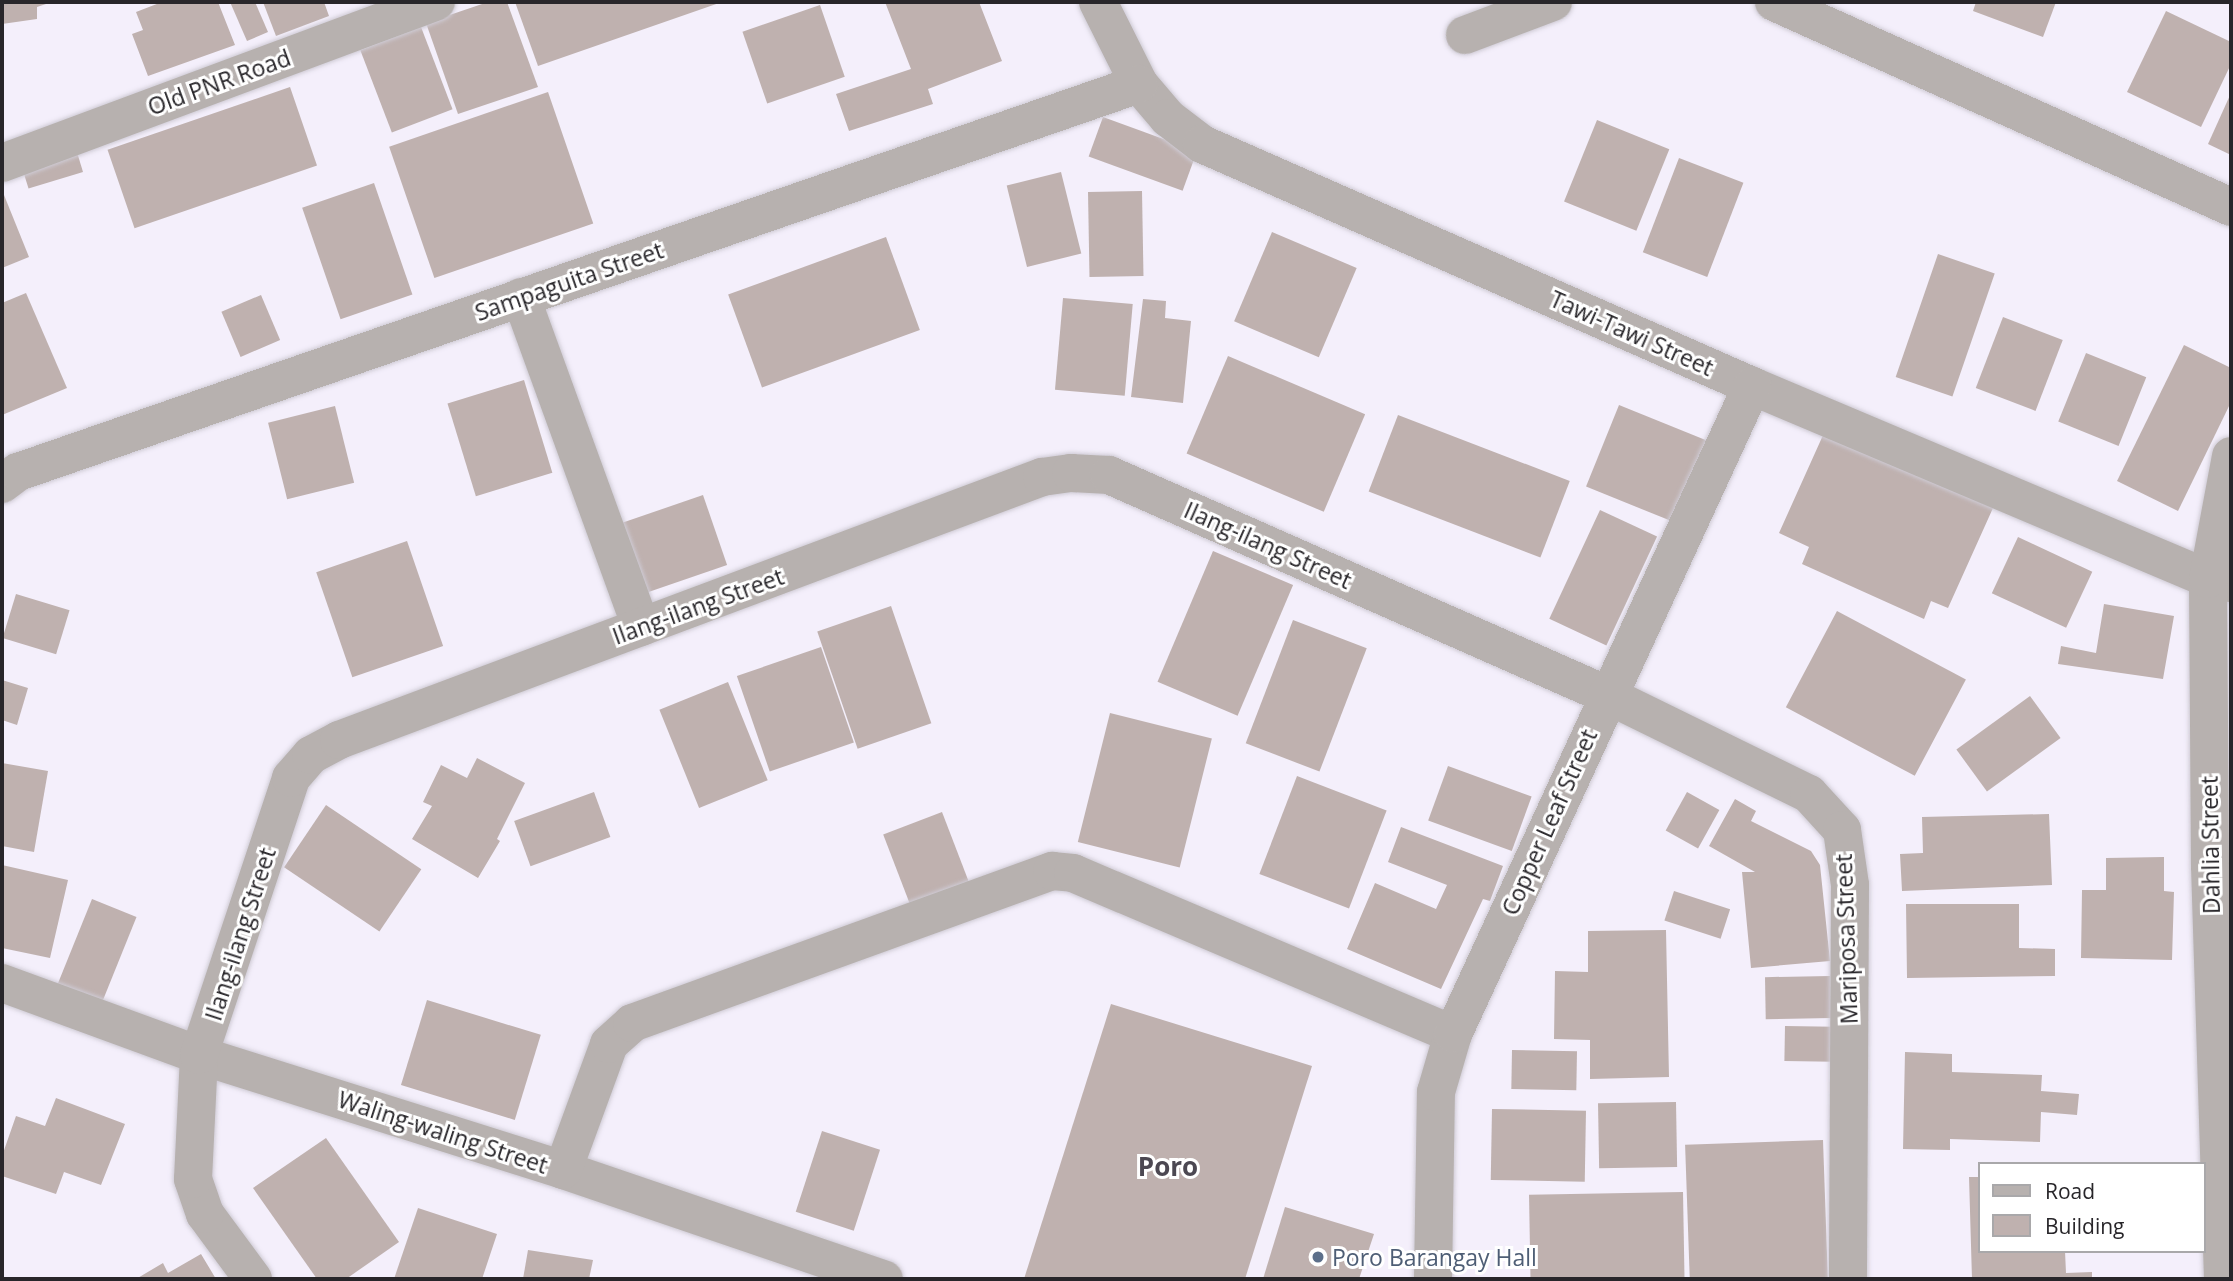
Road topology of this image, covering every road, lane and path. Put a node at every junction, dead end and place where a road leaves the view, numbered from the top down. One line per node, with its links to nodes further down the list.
1 (436, 2): 7 (street, Old PNR Road)
2 (1098, 2): 6 (street, Tawi-Tawi Street)
3 (1553, 2): 5 (street)
4 (1774, 2): 8 (street)
5 (1465, 35)
6 (1139, 84): 9 (street, Sampaguita Street); 10 (street, Tawi-Tawi Street)
7 (2, 163)
8 (2231, 207)
9 (522, 297): 12 (street, Sampaguita Street); 14 (street)
10 (1752, 386): 13 (street, Tawi-Tawi Street); 15 (street, Copper Leaf Street)
11 (2231, 456): 13 (street, Dahlia Street)
12 (2, 484)
13 (2220, 581): 24 (street, Dahlia Street)
14 (641, 627): 15 (street, Ilang-ilang Street); 18 (street, Ilang-ilang Street)
15 (1607, 695): 17 (street, Copper Leaf Street); 23 (street, Mariposa Street)
16 (2, 983): 18 (street, Waling-waling Street)
17 (1453, 1034): 19 (street); 22 (street, Copper Leaf Street)
18 (200, 1055): 19 (street, Waling-waling Street); 20 (street, Ilang-ilang Street)
19 (562, 1170): 21 (street, Waling-waling Street)
20 (253, 1279)
21 (884, 1279)
22 (1433, 1279)
23 (1848, 1279)
24 (2223, 1279)

